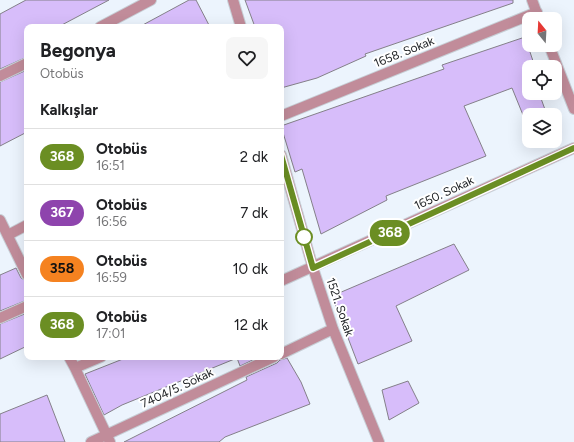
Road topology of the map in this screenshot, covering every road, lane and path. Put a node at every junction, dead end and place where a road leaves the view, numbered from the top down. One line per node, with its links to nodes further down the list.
1 (151, 0): 6 (street)
2 (233, 0): 7 (street)
3 (532, 0): 4 (street)
4 (536, 12)
5 (522, 22): 12 (street, 1658. Sokak)
6 (106, 24)
7 (240, 24)
8 (552, 52): 11 (street)
9 (24, 64): 10 (street)
10 (0, 76)
11 (574, 109)
12 (284, 115)
13 (574, 148): 18 (street, 1650. Sokak)
14 (284, 166): 18 (street, 1521. Sokak)
15 (0, 220): 17 (street)
16 (24, 227): 17 (street)
17 (8, 235): 19 (street)
18 (313, 268): 20 (street, 1650. Sokak); 23 (street, 1521. Sokak)
19 (24, 269)
20 (284, 280)
21 (24, 307): 22 (street)
22 (0, 318)
23 (333, 330): 24 (street); 31 (street, 1521. Sokak)
24 (284, 353)
25 (71, 360): 28 (street)
26 (94, 360): 28 (street)
27 (268, 360): 29 (street, 7404/5. Sokak)
28 (75, 368): 29 (street)
29 (108, 439): 30 (street, 7404/5. Sokak)
30 (91, 442)
31 (379, 442)

